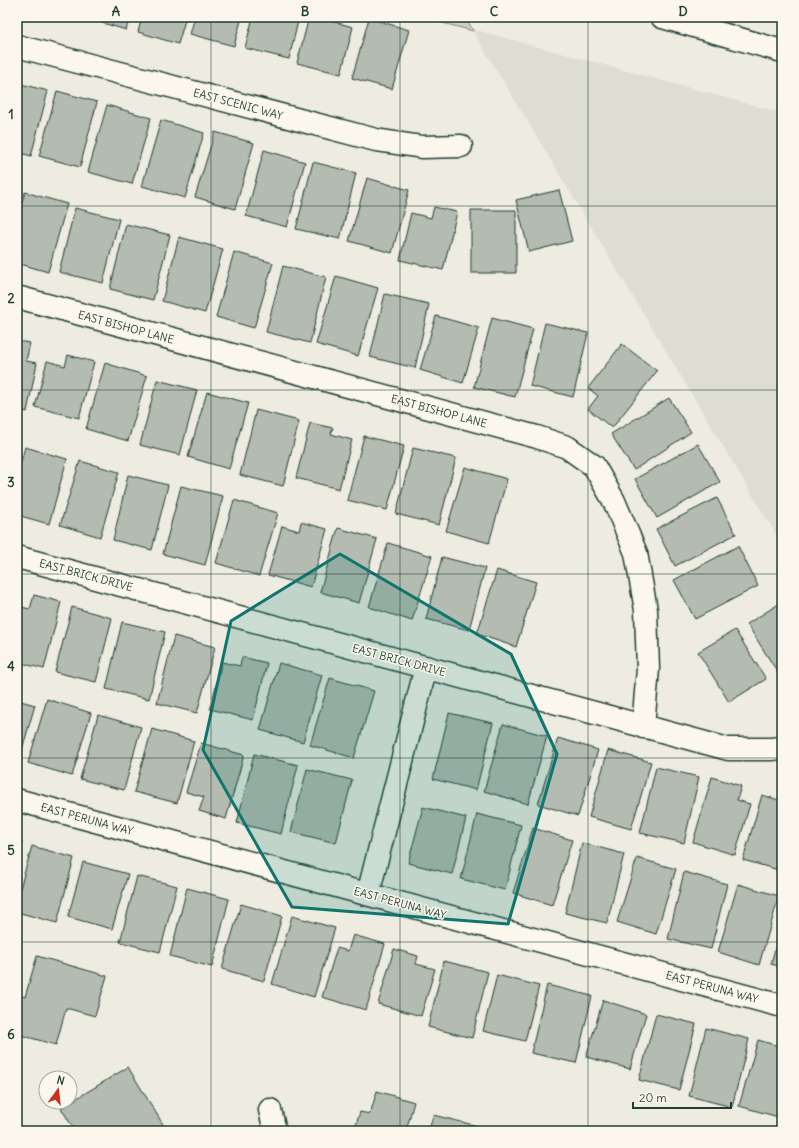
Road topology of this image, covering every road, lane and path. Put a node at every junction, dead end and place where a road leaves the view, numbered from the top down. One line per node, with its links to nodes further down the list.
1 (662, 17): 3 (street)
2 (17, 46): 4 (street, EAST SCENIC WAY)
3 (782, 51)
4 (461, 146)
5 (17, 297): 8 (street, EAST BISHOP LANE)
6 (17, 557): 7 (street, EAST BRICK DRIVE)
7 (426, 667): 8 (street, EAST BRICK DRIVE); 11 (street)
8 (643, 727): 9 (street, EAST BRICK DRIVE)
9 (782, 748)
10 (17, 800): 11 (street, EAST PERUNA WAY)
11 (368, 894): 12 (street, EAST PERUNA WAY)
12 (782, 1006)
13 (270, 1110): 14 (street)
14 (275, 1131)

